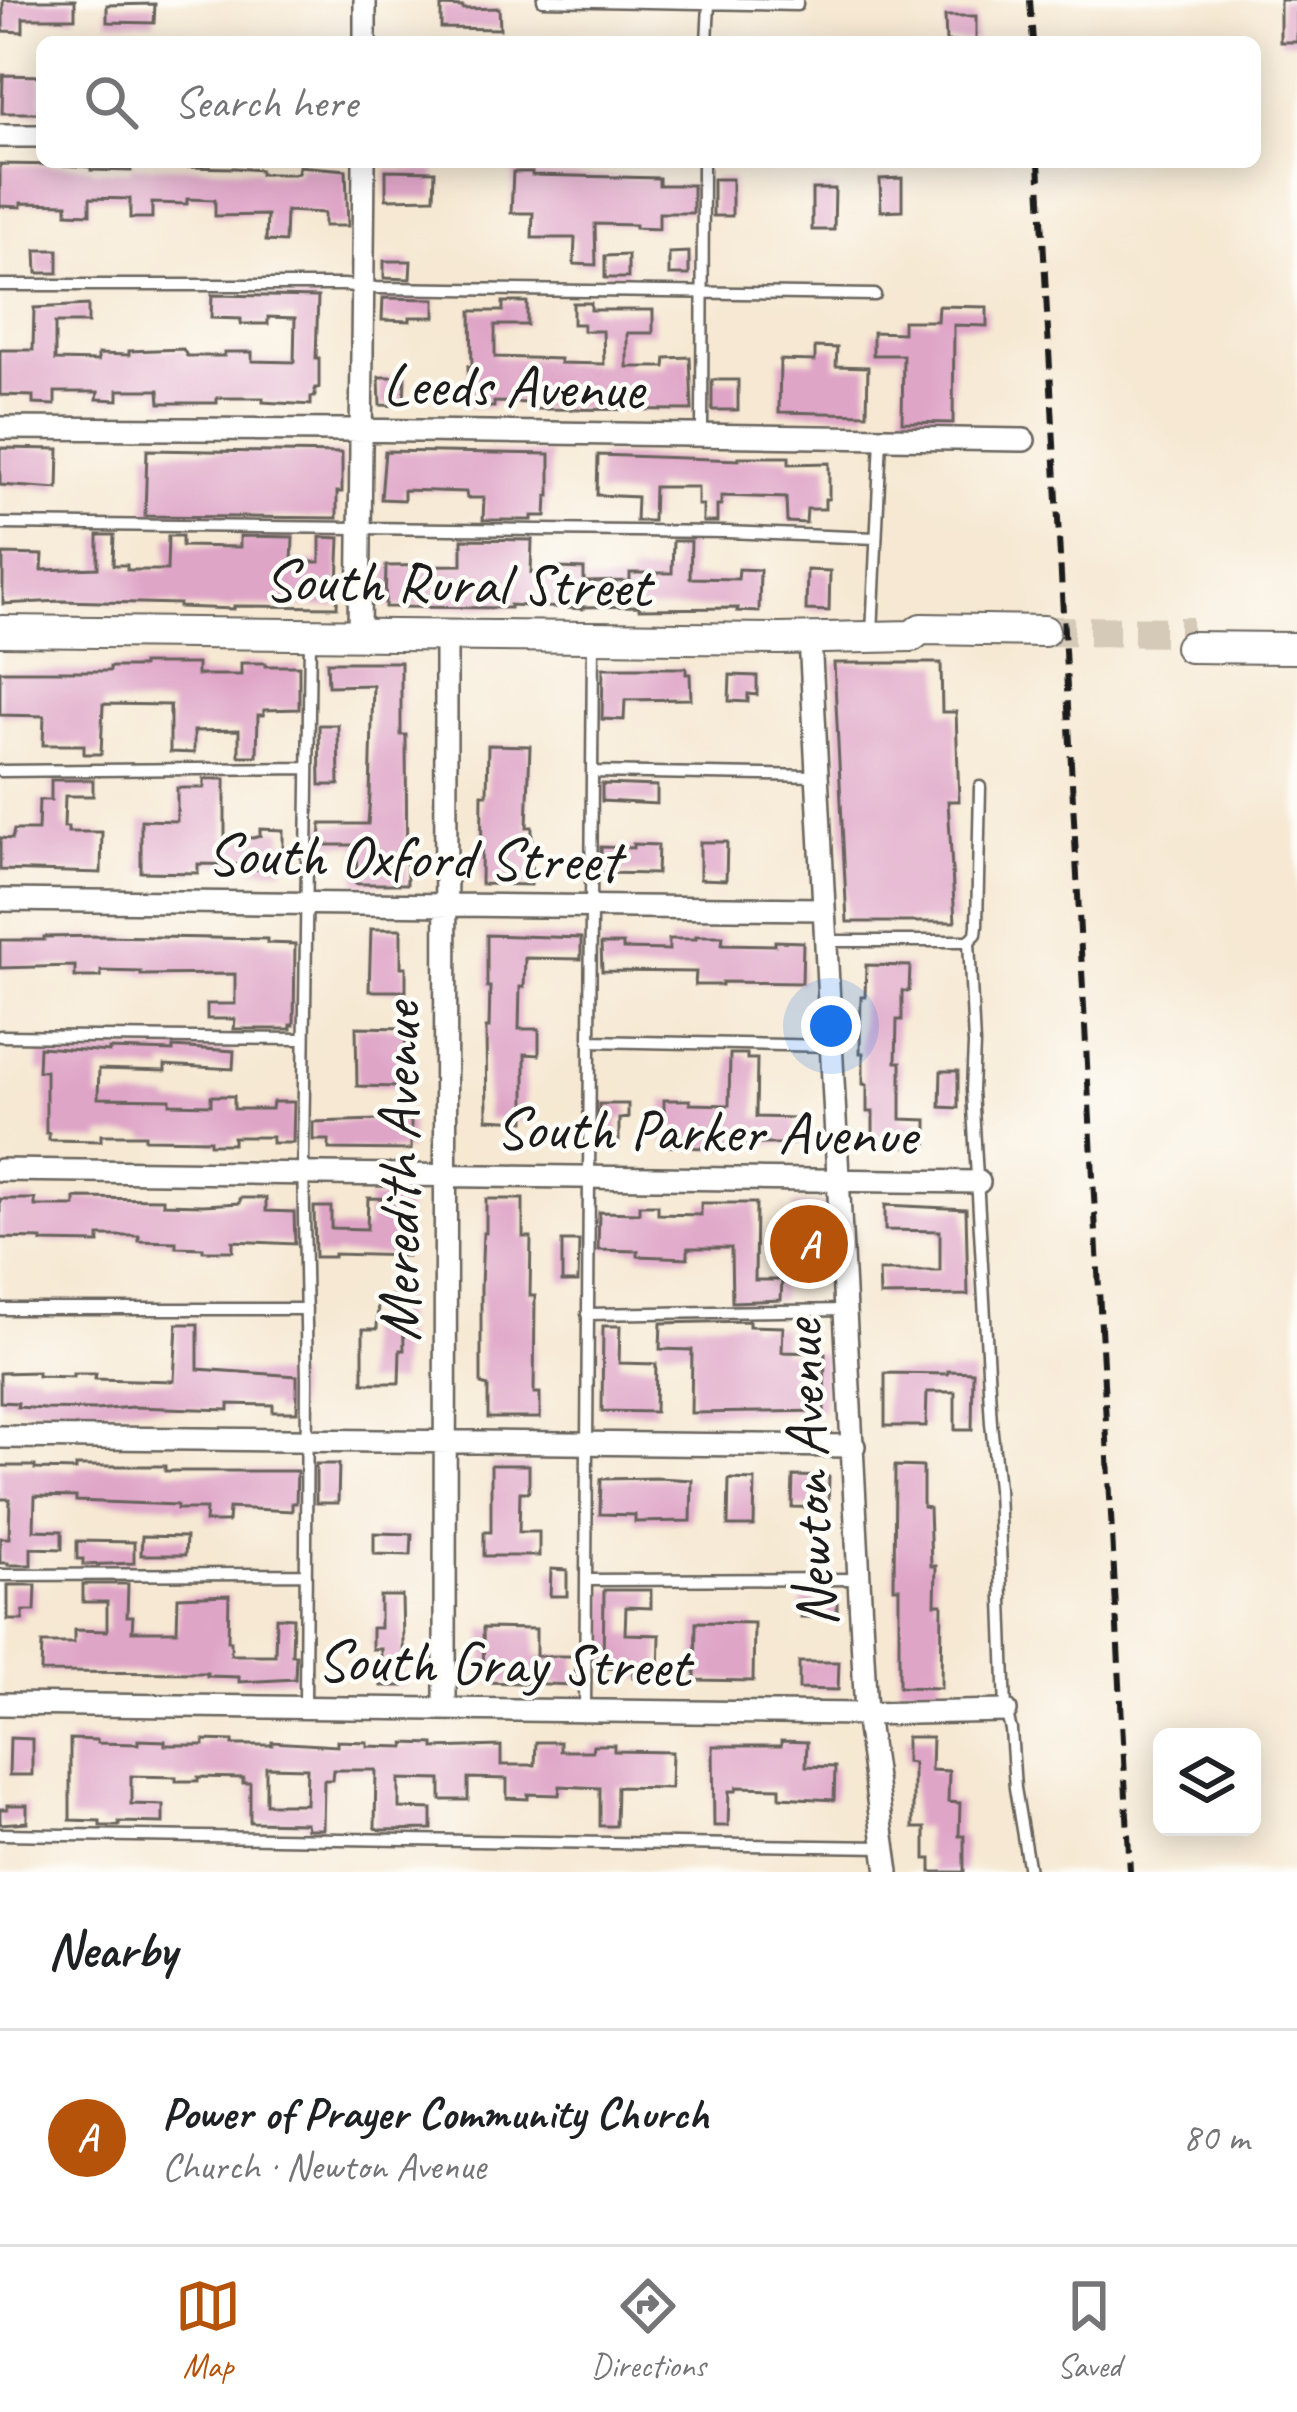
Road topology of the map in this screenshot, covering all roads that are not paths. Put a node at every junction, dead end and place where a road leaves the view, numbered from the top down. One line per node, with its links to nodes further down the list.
1 (365, 0): 6 (street)
2 (543, 0): 3 (lane)
3 (583, 0): 5 (lane)
4 (797, 0): 5 (lane)
5 (709, 4): 7 (lane)
6 (365, 36)
7 (707, 36)
8 (0, 136): 9 (street)
9 (36, 136)
10 (364, 168): 13 (street)
11 (703, 168): 14 (lane)
12 (0, 285): 13 (lane)
13 (362, 288): 14 (lane); 17 (street)
14 (701, 294): 15 (lane); 18 (lane)
15 (875, 295)
16 (0, 428): 17 (street, Leeds Avenue)
17 (362, 430): 18 (street, Leeds Avenue); 22 (street)
18 (702, 436): 19 (street, Leeds Avenue)
19 (881, 438): 20 (street, Leeds Avenue); 23 (lane)
20 (1024, 440)
21 (0, 524): 22 (lane)
22 (360, 526): 23 (lane); 26 (street)
23 (876, 538): 30 (lane)
24 (0, 632): 25 (main road, South Rural Street)
25 (310, 634): 26 (main road, South Rural Street); 34 (lane)
26 (359, 634): 28 (main road, South Rural Street)
27 (1297, 634): 33 (main road)
28 (446, 635): 29 (main road, South Rural Street); 41 (street, Meredith Avenue)
29 (593, 637): 32 (main road, South Rural Street); 36 (lane)
30 (872, 637): 31 (main road, South Rural Street); 32 (main road, South Rural Street)
31 (1043, 637)
32 (810, 638): 37 (street, Newton Avenue)
33 (1297, 648)
34 (307, 768): 35 (lane); 40 (lane)
35 (0, 771)
36 (592, 772): 37 (lane); 42 (lane)
37 (817, 776): 43 (street, Newton Avenue)
38 (980, 787): 45 (lane)
39 (0, 900): 40 (street, South Oxford Street)
40 (305, 903): 41 (street, South Oxford Street); 47 (lane)
41 (446, 905): 42 (street, South Oxford Street); 52 (street, Meredith Avenue)
42 (590, 906): 43 (street, South Oxford Street); 48 (lane)
43 (824, 909): 44 (street, Newton Avenue)
44 (826, 941): 45 (lane); 49 (street, Newton Avenue)
45 (969, 941): 55 (lane)
46 (0, 1036): 47 (lane)
47 (304, 1040): 51 (lane)
48 (589, 1041): 49 (lane); 53 (lane)
49 (832, 1046): 54 (street, Newton Avenue)
50 (0, 1170): 51 (street, South Parker Avenue)
51 (303, 1173): 52 (street, South Parker Avenue); 56 (lane)
52 (446, 1175): 53 (street, South Parker Avenue); 62 (street, Meredith Avenue)
53 (588, 1176): 54 (street, South Parker Avenue); 59 (lane)
54 (840, 1179): 55 (street, South Parker Avenue); 58 (street, Newton Avenue)
55 (979, 1182): 73 (lane)
56 (305, 1309): 57 (lane); 61 (lane)
57 (0, 1310)
58 (847, 1310): 59 (lane); 64 (street, Newton Avenue)
59 (587, 1313): 63 (lane)
60 (0, 1437): 61 (street)
61 (306, 1440): 62 (street); 65 (lane)
62 (446, 1441): 63 (street); 71 (street, Meredith Avenue)
63 (586, 1443): 64 (street); 68 (lane)
64 (854, 1446): 67 (street, Newton Avenue)
65 (306, 1574): 66 (lane); 70 (lane)
66 (0, 1575)
67 (860, 1579): 68 (lane); 74 (street, Newton Avenue)
68 (586, 1580): 72 (lane)
69 (0, 1704): 70 (street, South Gray Street)
70 (305, 1708): 71 (street, South Gray Street)
71 (445, 1709): 72 (street, South Gray Street)
72 (586, 1711): 74 (street, South Gray Street)
73 (1006, 1711): 74 (street, South Gray Street); 78 (lane)
74 (866, 1714): 76 (street, Newton Avenue)
75 (0, 1834): 76 (lane)
76 (885, 1847): 77 (street, Newton Avenue)
77 (888, 1872)
78 (1029, 1872)

